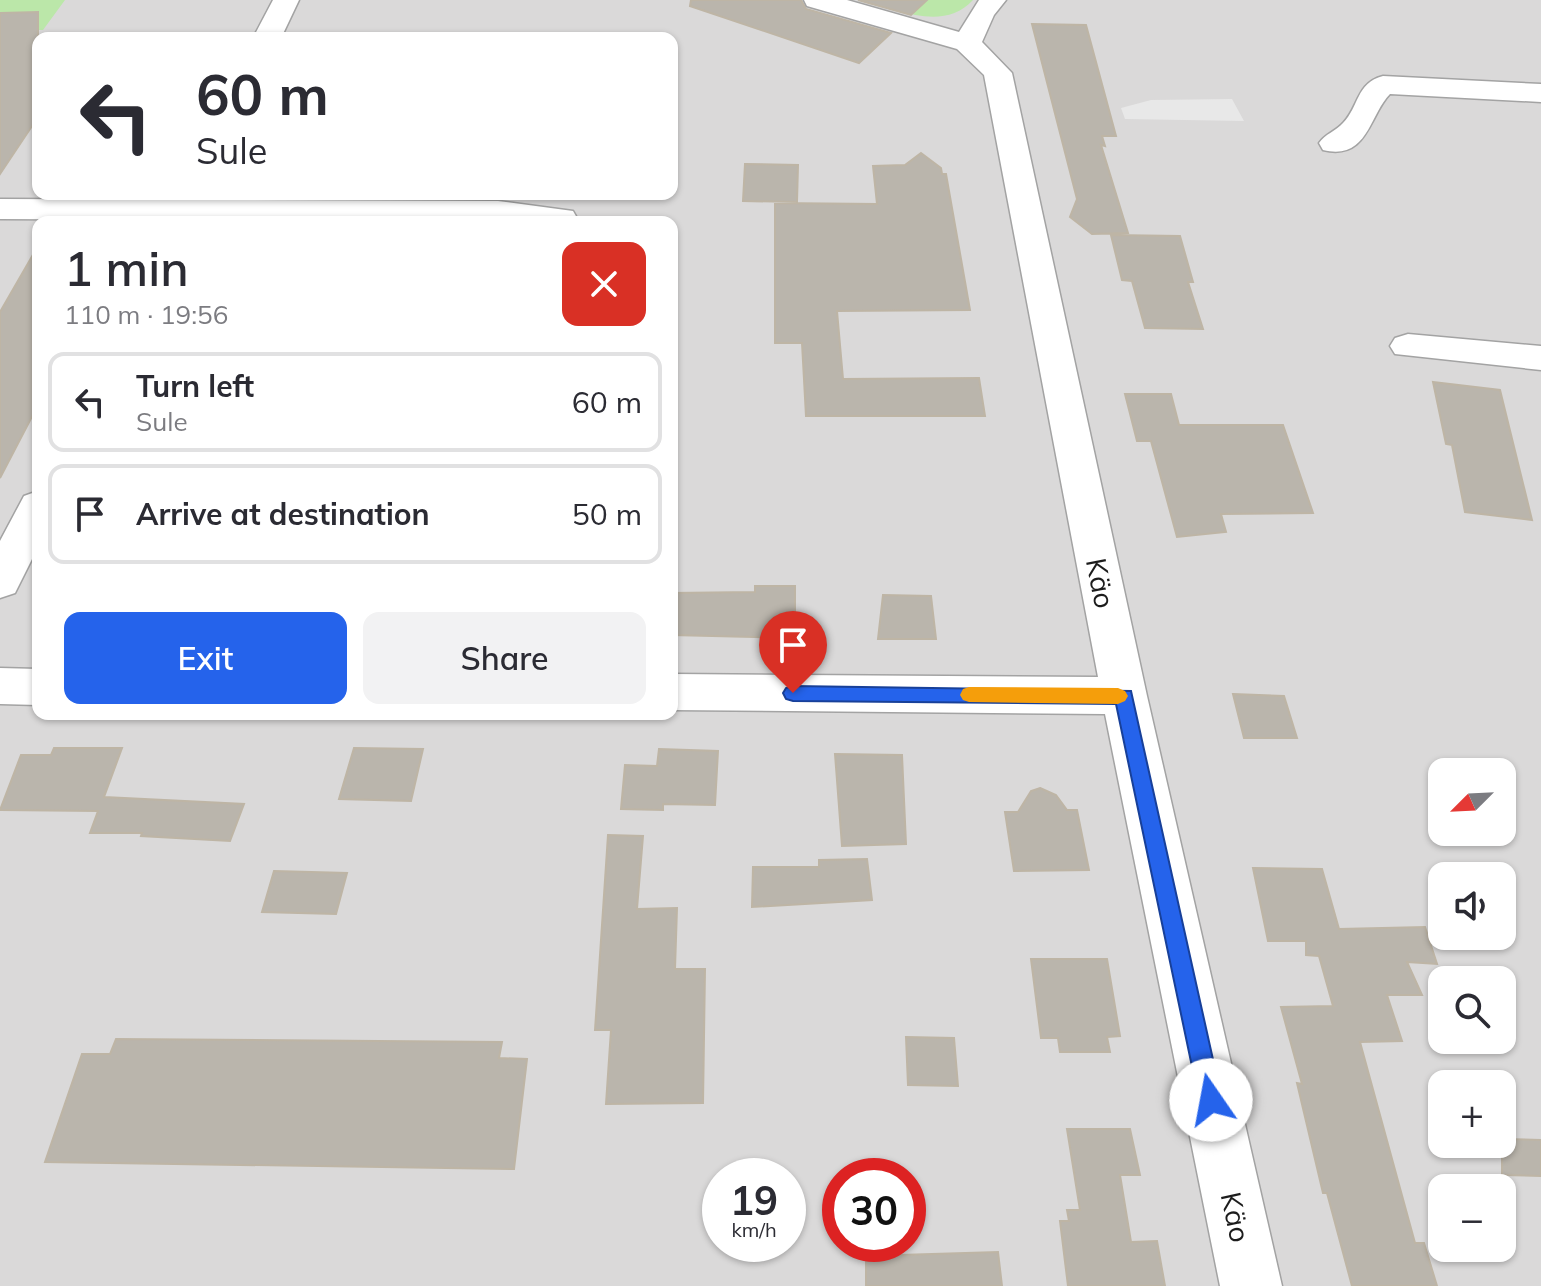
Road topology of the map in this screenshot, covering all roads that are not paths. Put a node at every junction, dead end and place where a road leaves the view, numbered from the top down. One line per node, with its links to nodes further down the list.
1 (286, 0): 4 (street)
2 (817, 0): 5 (street, Käo)
3 (993, 0): 5 (street)
4 (270, 32)
5 (967, 43): 19 (street, Käo)
6 (1522, 64): 7 (street)
7 (1536, 93): 8 (street)
8 (1334, 143)
9 (0, 209): 10 (street)
10 (185, 209): 11 (street)
11 (543, 216)
12 (1408, 346): 13 (street)
13 (1541, 358)
14 (32, 518): 15 (street)
15 (0, 582)
16 (0, 686): 17 (street)
17 (32, 687)
18 (678, 692): 19 (street)
19 (1124, 696): 20 (street, Käo)
20 (1251, 1286)

